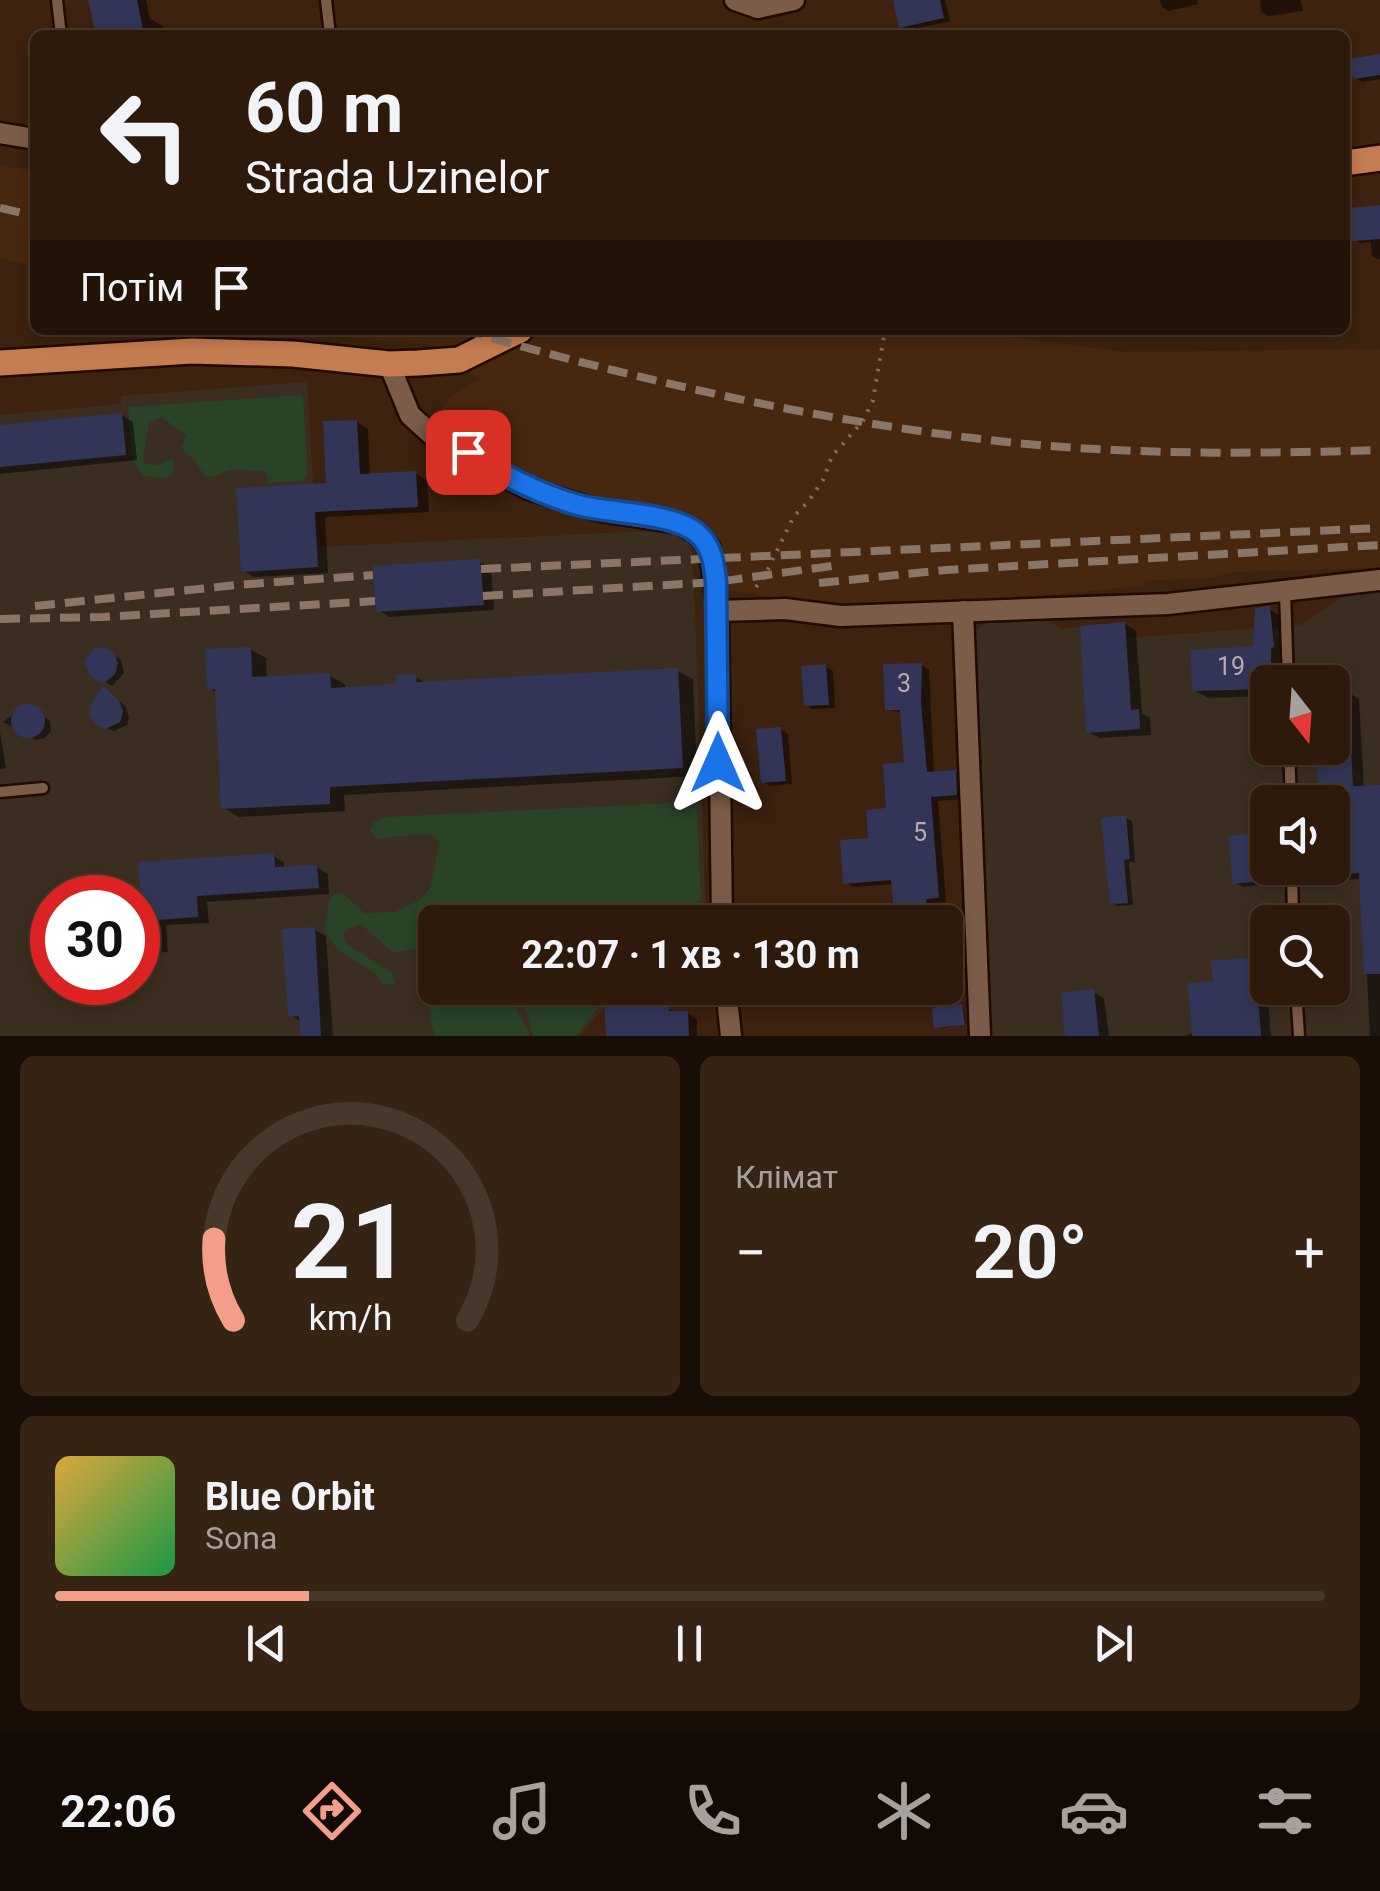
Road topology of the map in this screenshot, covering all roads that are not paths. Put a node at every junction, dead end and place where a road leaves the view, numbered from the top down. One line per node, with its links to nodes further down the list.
1 (57, 0): 5 (lane)
2 (326, 0): 6 (lane)
3 (736, 0): 4 (street)
4 (794, 0)
5 (60, 30)
6 (329, 30)
7 (0, 133): 8 (street)
8 (30, 138)
9 (1380, 158): 10 (main road)
10 (1350, 162)
11 (510, 335): 13 (main road)
12 (0, 363): 13 (main road)
13 (389, 364): 16 (street)
14 (1380, 580): 15 (street)
15 (1285, 590): 17 (street); 18 (lane)
16 (718, 611): 17 (street); 21 (street)
17 (963, 611): 25 (street)
18 (1287, 665)
19 (43, 788): 20 (lane)
20 (0, 792)
21 (722, 905)
22 (728, 1005): 24 (street)
23 (1297, 1005): 26 (lane)
24 (731, 1036)
25 (980, 1036)
26 (1299, 1036)

